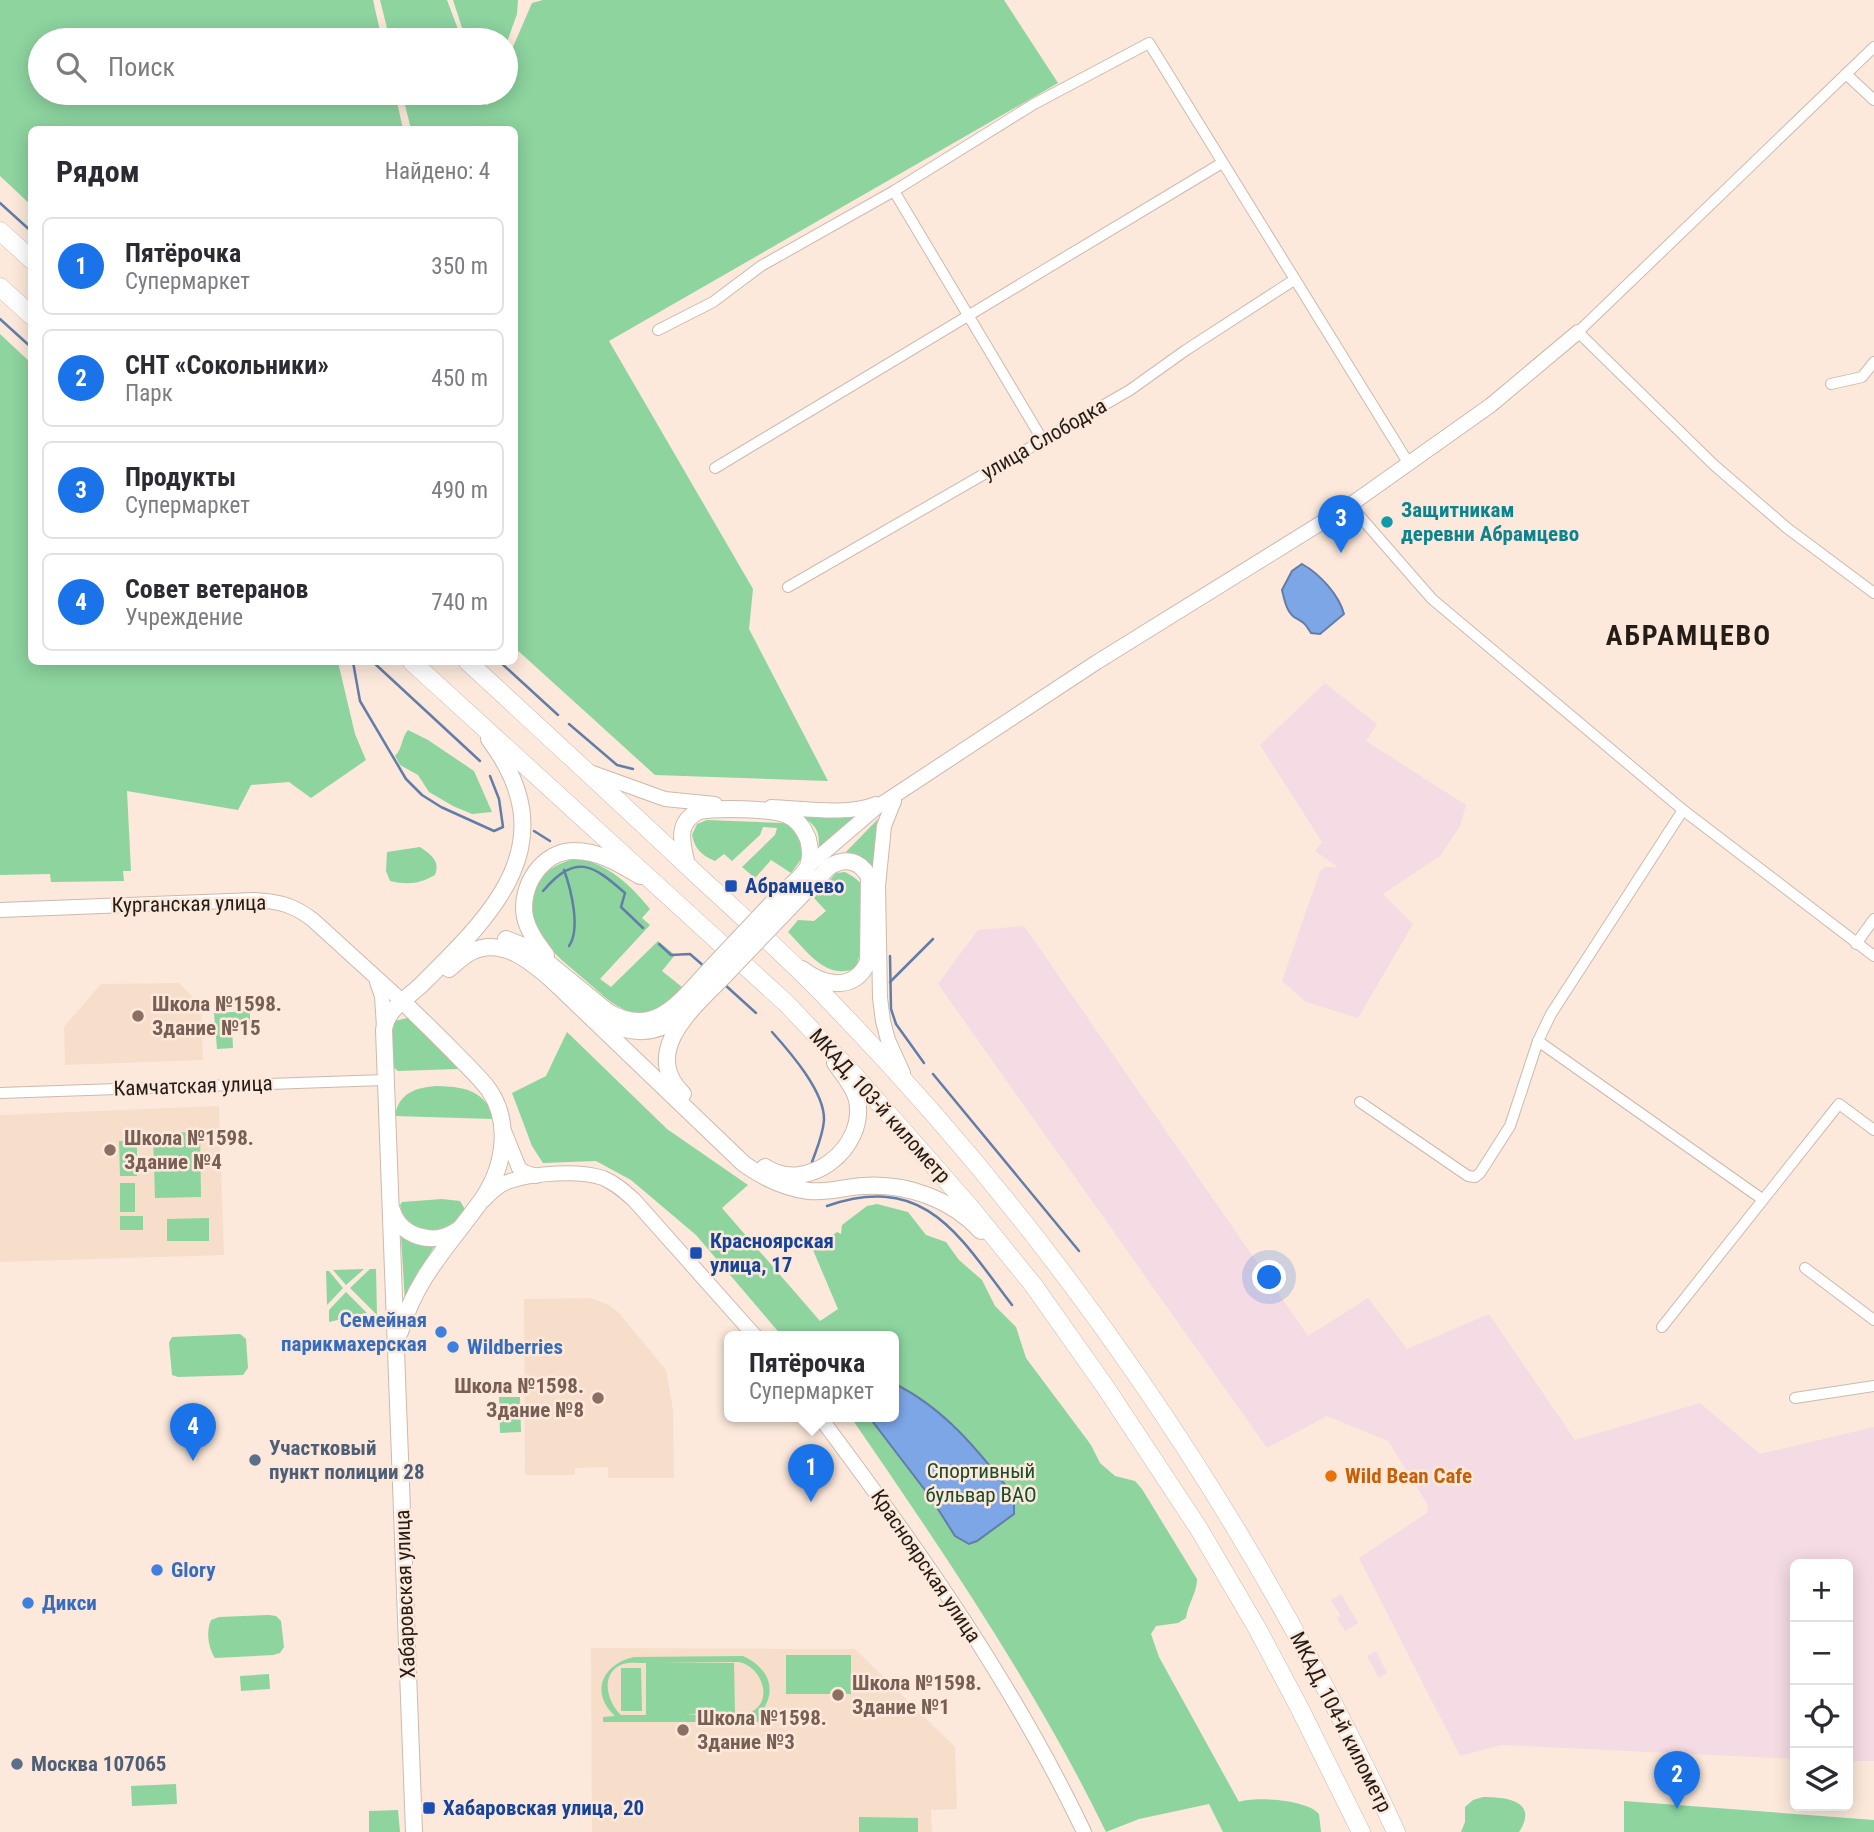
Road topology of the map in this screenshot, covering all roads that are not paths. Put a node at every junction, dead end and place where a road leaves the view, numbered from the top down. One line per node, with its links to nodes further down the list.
1 (1874, 47): 2 (street)
2 (1846, 74): 3 (street); 13 (street)
3 (1874, 100)
4 (1222, 163): 5 (street); 8 (street); 11 (street)
5 (894, 191): 11 (street); 12 (street)
6 (0, 231): 7 (highway)
7 (28, 256)
8 (1294, 280): 16 (street, улица Слободка); 17 (street)
9 (0, 287): 10 (highway)
10 (28, 312)
11 (969, 316): 16 (street); 18 (street)
12 (658, 330)
13 (1578, 331): 17 (street); 21 (street)
14 (1874, 362): 15 (street)
15 (1831, 384)
16 (1042, 439): 20 (street, улица Слободка)
17 (1409, 464): 19 (street)
18 (715, 468)
19 (1350, 505): 26 (street); 27 (street)
20 (788, 587)
21 (1874, 593)
22 (416, 665): 24 (highway, МКАД, 103-й километр)
23 (471, 665): 25 (highway, МКАД, 103-й километр)
24 (432, 679): 32 (highway, МКАД, 103-й километр); 34 (main road)
25 (584, 770): 26 (street); 28 (highway, МКАД, 103-й километр)
26 (892, 800): 29 (street); 47 (street)
27 (1683, 810): 33 (street); 45 (street)
28 (687, 865): 29 (main road); 35 (highway, МКАД, 103-й километр)
29 (813, 873): 35 (main road); 37 (main road, bridge)
30 (0, 910): 39 (street, Курганская улица)
31 (1874, 919): 33 (street)
32 (711, 932): 38 (main road); 41 (highway, МКАД, 103-й километр)
33 (1856, 944): 36 (street)
34 (455, 951): 38 (main road); 40 (main road)
35 (780, 953): 47 (highway, МКАД, 103-й километр)
36 (1874, 956)
37 (720, 970): 38 (main road); 42 (main road)
38 (553, 973): 42 (main road); 43 (main road); 58 (main road)
39 (375, 978): 40 (street, Курганская улица); 44 (street, Хабаровская улица)
40 (403, 1002): 43 (main road, Курганская улица); 44 (main road)
41 (787, 1004): 42 (main road); 58 (highway, МКАД, 103-й километр)
42 (689, 1013)
43 (420, 1017): 50 (main road, Хабаровская улица)
44 (384, 1030): 46 (main road, Хабаровская улица)
45 (1538, 1041): 49 (street); 53 (street)
46 (385, 1080): 48 (street, Камчатская улица); 55 (main road, Хабаровская улица)
47 (913, 1092): 66 (highway, МКАД, 103-й километр)
48 (0, 1093)
49 (1360, 1102)
50 (502, 1125): 52 (street); 54 (main road, Хабаровская улица)
51 (1874, 1130): 53 (street)
52 (538, 1176): 54 (street); 61 (street)
53 (1762, 1199): 60 (street)
54 (480, 1203): 56 (main road, Хабаровская улица)
55 (391, 1204): 56 (main road); 62 (main road, Хабаровская улица)
56 (461, 1227): 62 (main road, Хабаровская улица)
57 (1805, 1268): 59 (street)
58 (1034, 1286): 67 (highway, МКАД, 103-й километр)
59 (1874, 1320)
60 (1662, 1327)
61 (751, 1331)
62 (396, 1356): 68 (main road, Хабаровская улица)
63 (1874, 1387): 64 (street)
64 (1795, 1398)
65 (823, 1422): 69 (street, Красноярская улица)
66 (1285, 1612): 71 (highway, МКАД, 104-й километр)
67 (1257, 1628): 70 (highway, МКАД, 104-й километр)
68 (414, 1832)
69 (1084, 1832)
70 (1361, 1832)
71 (1396, 1832)

